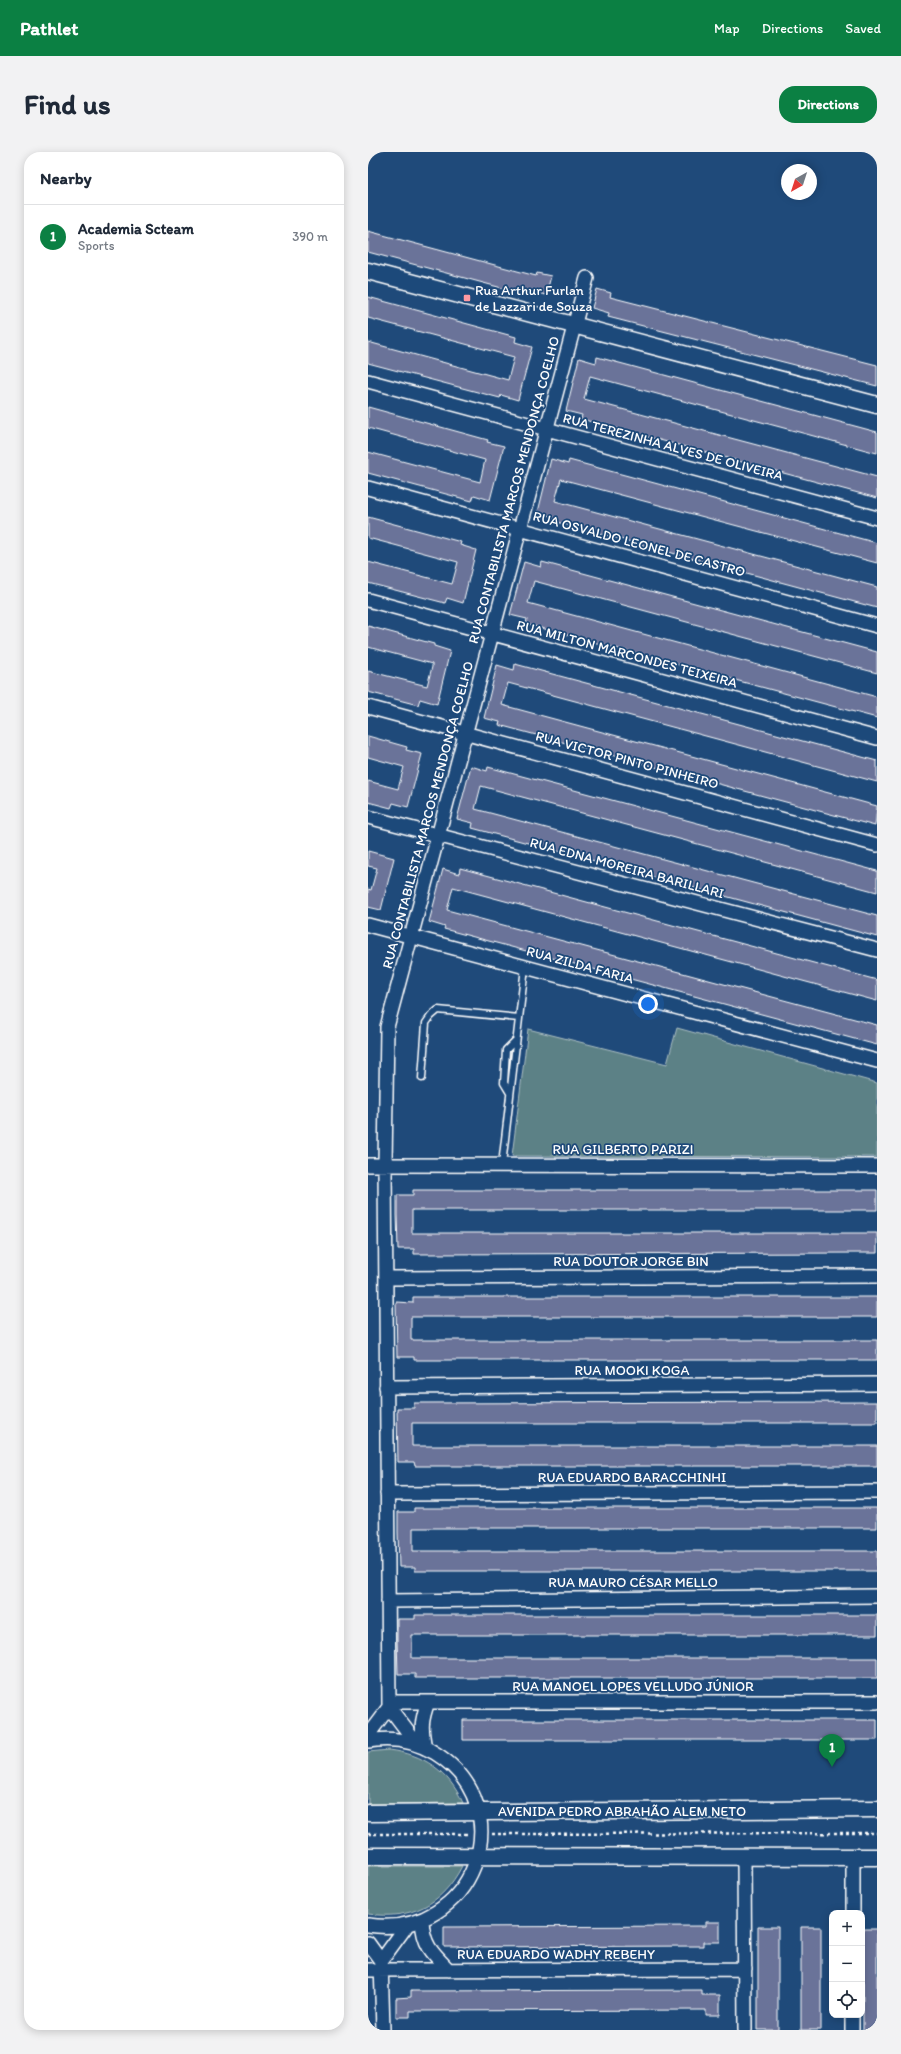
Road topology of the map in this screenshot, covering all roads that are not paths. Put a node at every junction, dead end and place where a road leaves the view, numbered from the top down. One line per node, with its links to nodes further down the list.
1 (368, 271): 3 (street)
2 (587, 278): 3 (street, RUA CONTABILISTA MARCOS MENDONÇA COELHO)
3 (574, 326): 5 (street); 6 (street, RUA CONTABILISTA MARCOS MENDONÇA COELHO)
4 (368, 381): 6 (street, RUA TEREZINHA ALVES DE OLIVEIRA)
5 (877, 405)
6 (547, 430): 8 (street, RUA TEREZINHA ALVES DE OLIVEIRA); 9 (street, RUA CONTABILISTA MARCOS MENDONÇA COELHO)
7 (368, 488): 9 (street, RUA OSVALDO LEONEL DE CASTRO)
8 (877, 518)
9 (521, 528): 11 (street, RUA OSVALDO LEONEL DE CASTRO); 12 (street, RUA CONTABILISTA MARCOS MENDONÇA COELHO)
10 (368, 600): 12 (street, RUA MILTON MARCONDES TEIXEIRA)
11 (877, 626)
12 (492, 634): 14 (street, RUA CONTABILISTA MARCOS MENDONÇA COELHO); 15 (street, RUA MILTON MARCONDES TEIXEIRA)
13 (368, 708): 14 (street, RUA VICTOR PINTO PINHEIRO)
14 (466, 733): 17 (street, RUA CONTABILISTA MARCOS MENDONÇA COELHO); 18 (street, RUA VICTOR PINTO PINHEIRO)
15 (877, 738)
16 (368, 817): 17 (street, RUA EDNA MOREIRA BARILLARI)
17 (439, 836): 20 (street, RUA CONTABILISTA MARCOS MENDONÇA COELHO); 21 (street, RUA EDNA MOREIRA BARILLARI)
18 (877, 845)
19 (368, 925): 20 (street, RUA ZILDA FARIA)
20 (412, 937): 22 (street, RUA ZILDA FARIA); 27 (street, RUA CONTABILISTA MARCOS MENDONÇA COELHO)
21 (877, 950)
22 (525, 967): 23 (lane); 24 (street, RUA ZILDA FARIA)
23 (519, 1018): 25 (lane); 28 (lane)
24 (877, 1061)
25 (422, 1078)
26 (368, 1165): 27 (street, RUA GILBERTO PARIZI)
27 (385, 1165): 28 (street, RUA GILBERTO PARIZI); 31 (street, RUA CONTABILISTA MARCOS MENDONÇA COELHO)
28 (502, 1165): 29 (street, RUA GILBERTO PARIZI)
29 (877, 1166)
30 (877, 1276): 31 (street, RUA DOUTOR JORGE BIN)
31 (386, 1278): 33 (street, RUA CONTABILISTA MARCOS MENDONÇA COELHO)
32 (877, 1384): 33 (street, RUA MOOKI KOGA)
33 (386, 1387): 35 (street, RUA CONTABILISTA MARCOS MENDONÇA COELHO)
34 (877, 1492): 35 (street, RUA EDUARDO BARACCHINHI)
35 (387, 1494): 37 (street, RUA CONTABILISTA MARCOS MENDONÇA COELHO)
36 (877, 1596): 37 (street, RUA MAURO CÉSAR MELLO)
37 (388, 1601): 40 (street, RUA CONTABILISTA MARCOS MENDONÇA COELHO)
38 (428, 1702): 39 (street, RUA MANOEL LOPES VELLUDO JÚNIOR); 40 (street, RUA MANOEL LOPES VELLUDO JÚNIOR); 43 (street)
39 (877, 1702)
40 (389, 1704): 41 (street); 43 (street)
41 (368, 1734)
42 (368, 1741): 43 (street)
43 (421, 1746): 45 (street)
44 (877, 1809): 45 (street, AVENIDA PEDRO ABRAHÃO ALEM NETO)
45 (478, 1812): 46 (street, AVENIDA PEDRO ABRAHÃO ALEM NETO); 48 (street)
46 (368, 1813)
47 (368, 1856): 48 (street)
48 (477, 1856): 49 (street); 53 (street)
49 (744, 1856): 50 (street); 58 (street)
50 (853, 1857): 51 (street); 52 (street)
51 (877, 1857)
52 (853, 1910)
53 (422, 1920): 54 (street); 60 (street)
54 (408, 1924): 55 (street); 57 (street)
55 (368, 1925)
56 (368, 1943): 57 (street)
57 (382, 1965): 59 (street, RUA EDUARDO WADHY REBEHY); 60 (street, RUA EDUARDO WADHY REBEHY); 62 (street)
58 (745, 1969): 60 (street, RUA EDUARDO WADHY REBEHY); 63 (street)
59 (368, 1970)
60 (449, 1970)
61 (852, 2018): 64 (street)
62 (383, 2030)
63 (745, 2030)
64 (852, 2030)

